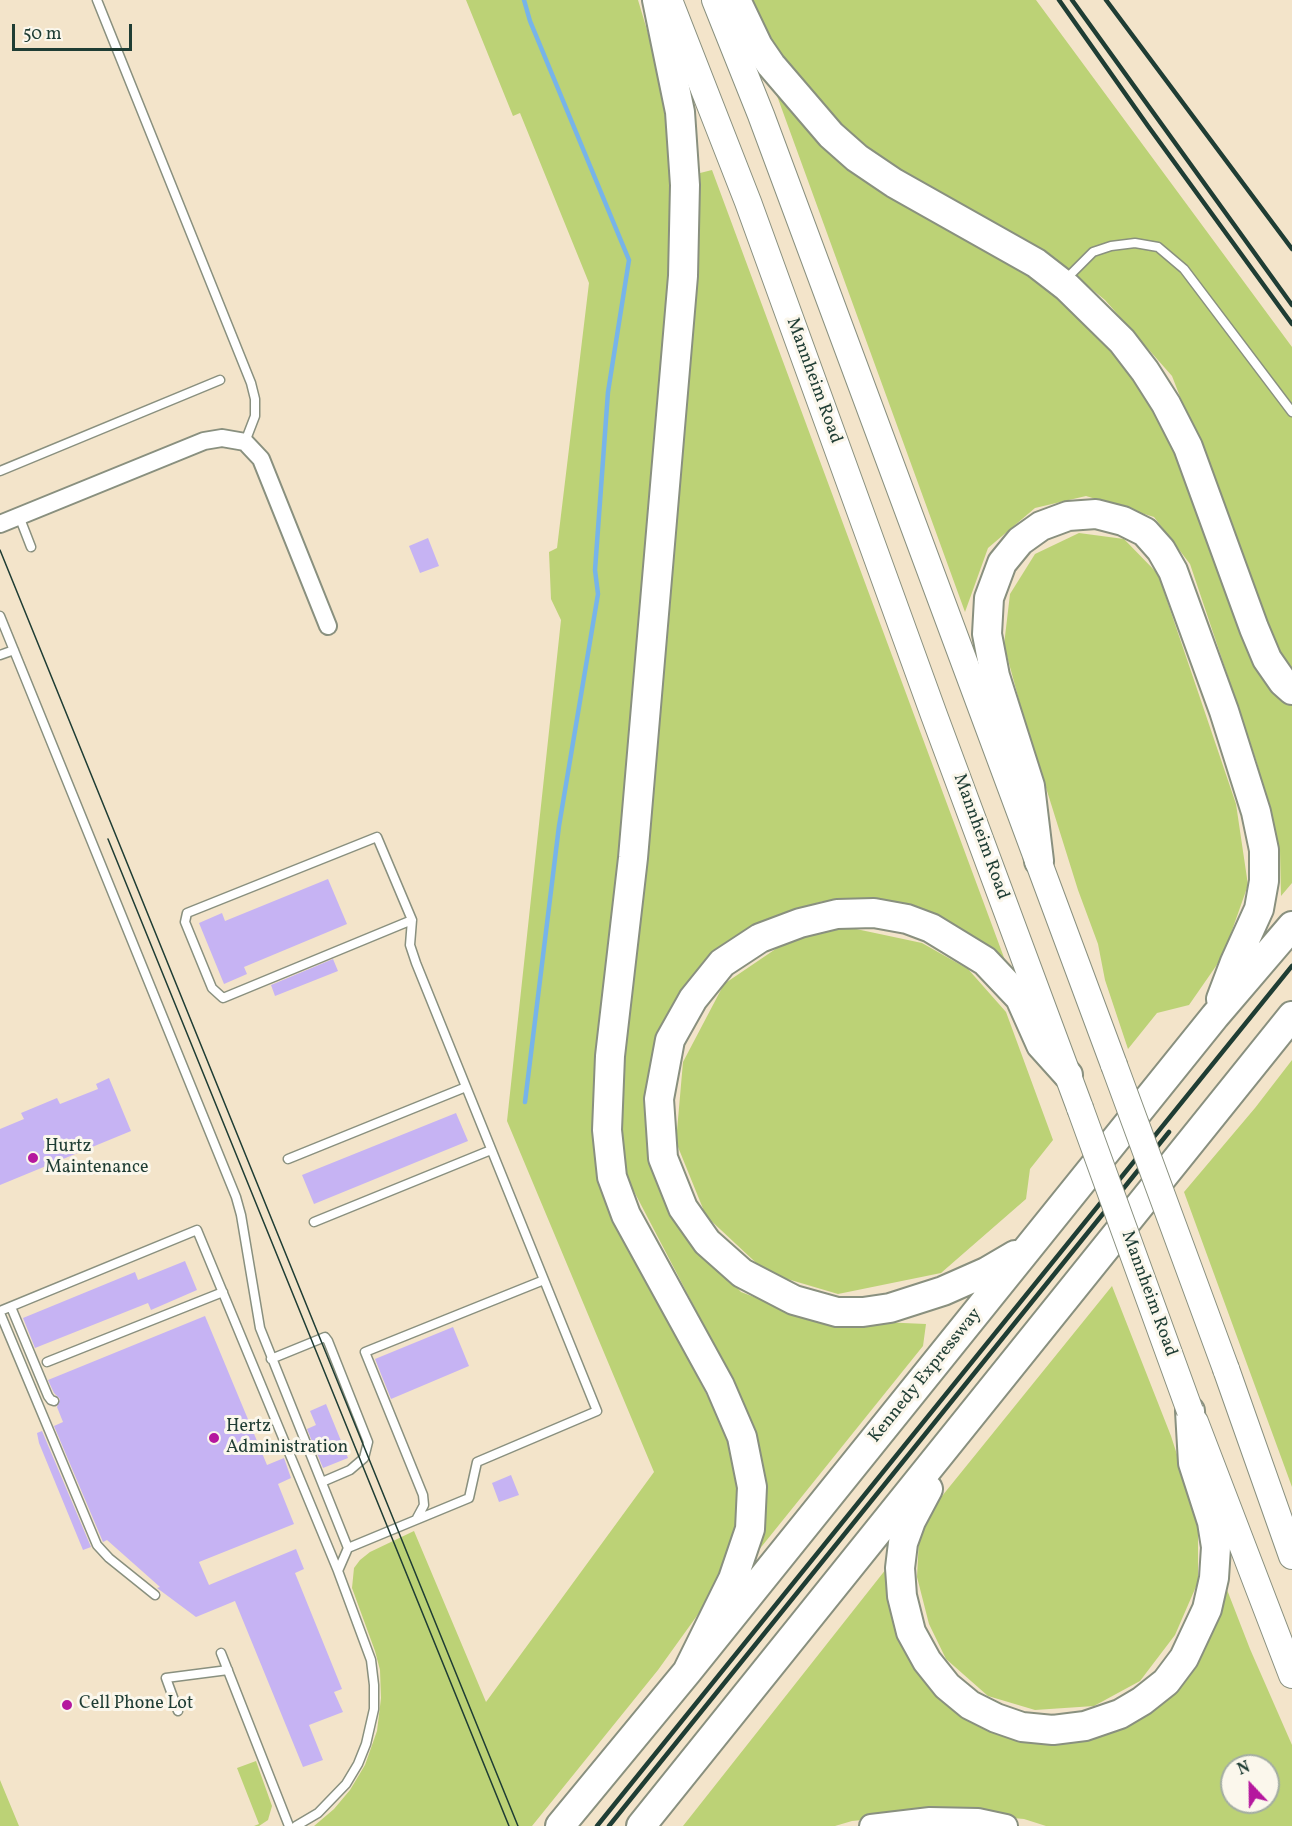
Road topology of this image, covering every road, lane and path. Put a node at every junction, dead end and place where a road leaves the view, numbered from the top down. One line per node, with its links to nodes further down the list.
1 (97, 0): 9 (lane)
2 (657, 0): 47 (highway)
3 (669, 0): 24 (main road, Mannheim Road)
4 (715, 0): 19 (main road)
5 (736, 0): 6 (highway)
6 (1062, 284): 8 (lane); 18 (highway)
7 (220, 380): 10 (lane)
8 (1292, 412)
9 (245, 442): 11 (street); 15 (street)
10 (0, 471)
11 (19, 516): 12 (street); 13 (lane)
12 (0, 524)
13 (31, 547)
14 (0, 616): 16 (lane)
15 (328, 626)
16 (14, 650): 17 (lane); 34 (lane)
17 (0, 655)
18 (1292, 690)
19 (1039, 861): 22 (highway); 42 (main road, bridge)
20 (412, 920): 20 (lane); 25 (lane)
21 (1292, 926): 22 (highway, Kennedy Expressway)
22 (1215, 1016): 29 (highway, Kennedy Expressway)
23 (1292, 1016): 36 (highway)
24 (1068, 1075): 29 (highway); 38 (main road, Mannheim Road, bridge)
25 (466, 1087): 26 (lane); 27 (lane)
26 (491, 1150): 28 (lane); 30 (lane)
27 (288, 1159)
28 (314, 1222)
29 (1044, 1230): 47 (highway, Kennedy Expressway)
30 (544, 1280): 40 (lane); 40 (lane)
31 (223, 1292): 32 (lane); 35 (lane); 43 (lane)
32 (11, 1306): 33 (lane); 37 (lane)
33 (0, 1312): 44 (lane)
34 (271, 1359): 39 (lane); 39 (lane)
35 (47, 1362)
36 (1011, 1365): 38 (highway); 53 (highway)
37 (54, 1401)
38 (1190, 1411): 48 (main road, Mannheim Road)
39 (321, 1482): 41 (lane)
40 (417, 1518): 41 (lane)
41 (348, 1548): 43 (lane)
42 (1292, 1556)
43 (338, 1571): 51 (lane)
44 (154, 1595)
45 (221, 1653): 46 (lane)
46 (228, 1670): 49 (lane); 50 (lane)
47 (687, 1672): 52 (highway, Kennedy Expressway)
48 (1292, 1675)
49 (178, 1711)
50 (290, 1826)
51 (296, 1826)
52 (561, 1826)
53 (641, 1826)
54 (871, 1826): 55 (street)
55 (1006, 1826)

